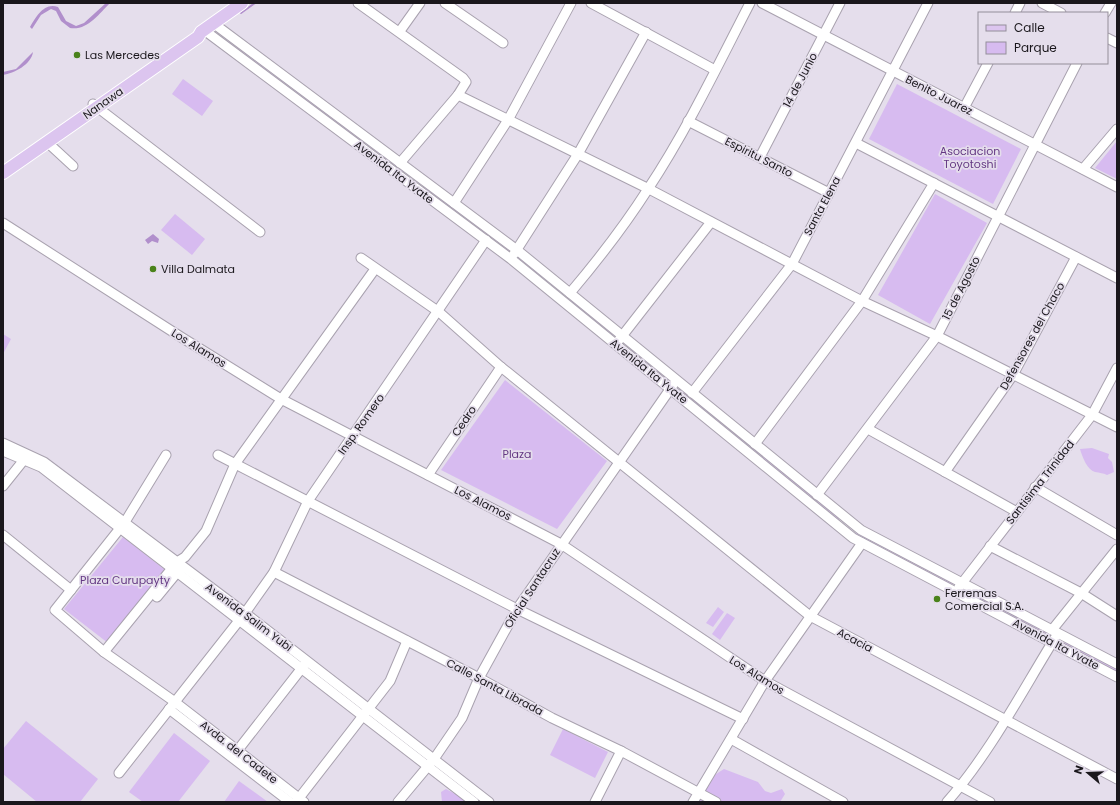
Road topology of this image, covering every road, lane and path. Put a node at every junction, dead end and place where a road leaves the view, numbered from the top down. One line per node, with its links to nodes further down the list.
1 (242, 3): 17 (main road, Nanawa)
2 (358, 3): 18 (street)
3 (420, 3): 18 (street)
4 (445, 3): 22 (street)
5 (571, 3): 33 (street)
6 (591, 3): 19 (street)
7 (750, 3): 26 (street)
8 (762, 3): 20 (street, Benito Juarez)
9 (840, 3): 20 (street, 14 de Junio)
10 (928, 3): 27 (street, Santa Elena)
11 (1020, 3): 14 (street)
12 (1042, 3): 15 (street)
13 (1111, 3): 16 (street)
14 (1015, 12)
15 (1059, 12)
16 (1106, 12)
17 (206, 29): 29 (street, Avenida Ita Yvate); 30 (main road, Nanawa); 31 (street, Avenida Ita Yvate)
18 (400, 31): 28 (street)
19 (646, 32): 26 (street); 39 (street)
20 (824, 35): 27 (street, Benito Juarez); 40 (street, 14 de Junio)
21 (1108, 38): 23 (street)
22 (503, 43)
23 (1117, 43)
24 (987, 64): 32 (street)
25 (1076, 64): 38 (street, 15 de Agosto)
26 (715, 70): 34 (street)
27 (892, 71): 32 (street, Benito Juarez); 37 (street, Santa Elena)
28 (458, 95): 33 (street); 41 (street)
29 (314, 100): 31 (street); 41 (street, Avenida Ita Yvate)
30 (94, 106): 36 (main road, Nanawa); 42 (main road, Nanawa); 56 (street)
31 (308, 108): 47 (street, Avenida Ita Yvate)
32 (964, 108): 38 (street, Benito Juarez)
33 (508, 120): 39 (street); 52 (street)
34 (688, 121): 40 (street, Espiritu Santo); 50 (street)
35 (1117, 129): 44 (street)
36 (47, 142): 43 (street); 45 (main road, Nanawa)
37 (856, 143): 48 (street); 51 (street, Santa Elena)
38 (1034, 144): 44 (street, Benito Juarez); 53 (street, 15 de Agosto)
39 (578, 154): 50 (street); 58 (street)
40 (760, 158): 51 (street, Espiritu Santo)
41 (400, 163): 46 (street, Avenida Ita Yvate)
42 (3, 166)
43 (73, 166)
44 (1083, 169): 49 (street, Benito Juarez)
45 (3, 173)
46 (414, 173): 47 (street); 52 (street, Avenida Ita Yvate)
47 (407, 182): 57 (street, Avenida Ita Yvate)
48 (934, 183): 53 (street); 66 (street)
49 (1117, 187)
50 (649, 189): 54 (street); 65 (street)
51 (829, 193): 62 (street, Santa Elena)
52 (454, 204): 58 (street, Avenida Ita Yvate)
53 (998, 216): 59 (street); 69 (street, 15 de Agosto)
54 (711, 222): 62 (street); 68 (street)
55 (3, 223): 77 (street, Los Alamos)
56 (260, 232)
57 (486, 240): 61 (street, Avenida Ita Yvate); 67 (street, Insp. Romero)
58 (517, 250): 61 (street); 65 (street, Avenida Ita Yvate)
59 (1076, 257): 64 (street); 73 (street, Defensores del Chaco)
60 (361, 258): 63 (street, Acacia)
61 (511, 259): 70 (street, Avenida Ita Yvate)
62 (792, 264): 66 (street); 76 (street, Santa Elena)
63 (375, 269): 67 (street, Acacia); 77 (street)
64 (1117, 278)
65 (570, 293): 68 (street, Avenida Ita Yvate)
66 (862, 301): 69 (street); 85 (street)
67 (439, 312): 71 (street, Acacia); 83 (street, Insp. Romero)
68 (622, 336): 70 (street); 74 (street, Avenida Ita Yvate)
69 (937, 336): 73 (street); 81 (street, 15 de Agosto)
70 (616, 344): 75 (street, Avenida Ita Yvate)
71 (501, 367): 90 (street, Acacia); 93 (street, Cedro)
72 (1117, 368): 78 (street, Santisima Trinidad)
73 (1013, 375): 78 (street); 92 (street, Defensores del Chaco)
74 (676, 380): 75 (street, Oficial Santacruz); 76 (street, Avenida Ita Yvate)
75 (670, 388): 82 (street, Avenida Ita Yvate); 90 (street, Oficial Santacruz)
76 (692, 393): 79 (street, Avenida Ita Yvate)
77 (281, 399): 83 (street, Los Alamos); 91 (street)
78 (1092, 414): 80 (street); 95 (street, Santisima Trinidad)
79 (729, 423): 82 (street); 85 (street, Avenida Ita Yvate)
80 (1117, 427)
81 (868, 429): 92 (street); 96 (street, 15 de Agosto)
82 (723, 431): 101 (street, Avenida Ita Yvate)
83 (352, 437): 93 (street, Los Alamos); 97 (street, Insp. Romero)
84 (3, 444): 89 (street, Avenida Salim Yubi)
85 (755, 444): 96 (street, Avenida Ita Yvate)
86 (3, 451): 89 (street, Avenida Salim Yubi)
87 (166, 455): 100 (street)
88 (218, 456): 91 (street)
89 (26, 457): 94 (street); 100 (street, Avenida Salim Yubi)
90 (618, 461): 105 (street, Oficial Santacruz); 115 (street, Acacia)
91 (235, 464): 97 (street); 108 (street)
92 (945, 472): 98 (street)
93 (428, 475): 105 (street, Los Alamos)
94 (3, 486)
95 (1036, 487): 98 (street, Santisima Trinidad); 103 (street)
96 (817, 495): 99 (street, Avenida Ita Yvate)
97 (308, 501): 109 (street, Insp. Romero); 114 (street)
98 (1017, 512): 106 (street, Santisima Trinidad)
99 (850, 522): 101 (street); 110 (street, Avenida Ita Yvate)
100 (123, 525): 108 (street, Avenida Salim Yubi); 111 (street)
101 (844, 530): 104 (street, Avenida Ita Yvate)
102 (3, 535): 111 (street)
103 (1117, 535)
104 (862, 543): 112 (street, Avenida Ita Yvate); 115 (street)
105 (561, 544): 114 (street, Oficial Santacruz); 126 (street, Los Alamos)
106 (990, 546): 110 (street, Santisima Trinidad); 113 (street)
107 (1117, 549): 113 (street)
108 (179, 566): 117 (street, Avenida Salim Yubi); 121 (street)
109 (274, 572): 117 (street, Insp. Romero); 119 (street, Calle Santa Librada)
110 (962, 583): 112 (street, Santisima Trinidad); 118 (street, Avenida Ita Yvate)
111 (71, 590): 121 (street)
112 (955, 592): 120 (street, Avenida Ita Yvate)
113 (1081, 593): 116 (street); 118 (street)
114 (517, 609): 125 (street, Oficial Santacruz); 129 (street)
115 (810, 616): 126 (street); 130 (street, Acacia)
116 (1117, 616)
117 (242, 617): 123 (street, Avenida Salim Yubi); 127 (street, Insp. Romero)
118 (1055, 632): 120 (street); 122 (street, Avenida Ita Yvate)
119 (408, 641): 125 (street, Calle Santa Librada); 128 (street)
120 (1052, 643): 124 (street, Avenida Ita Yvate); 130 (street)
121 (107, 653): 127 (street)
122 (1117, 664)
123 (304, 665): 128 (street, Avenida Salim Yubi); 133 (street)
124 (1117, 677)
125 (479, 678): 132 (street, Calle Santa Librada); 134 (street, Oficial Santacruz)
126 (765, 682): 129 (street); 137 (street, Los Alamos)
127 (172, 706): 133 (street); 135 (street, Insp. Romero)
128 (366, 713): 134 (street, Avenida Salim Yubi); 139 (street)
129 (744, 719): 131 (street)
130 (1005, 720): 136 (street, Acacia); 137 (street)
131 (731, 739): 138 (street); 147 (street)
132 (621, 751): 138 (street, Calle Santa Librada); 144 (street)
133 (235, 754): 139 (street, Avda. del Cadete); 140 (street)
134 (431, 763): 141 (street, Oficial Santacruz); 142 (street, Avenida Salim Yubi); 143 (street, Avenida Salim Yubi)
135 (119, 773)
136 (1117, 779)
137 (960, 786): 148 (street); 149 (street, Los Alamos)
138 (698, 792): 145 (street); 146 (street, Calle Santa Librada)
139 (300, 801)
140 (290, 802)
141 (398, 802)
142 (474, 802)
143 (489, 802)
144 (595, 802)
145 (693, 802)
146 (716, 802)
147 (843, 802)
148 (947, 802)
149 (990, 802)

